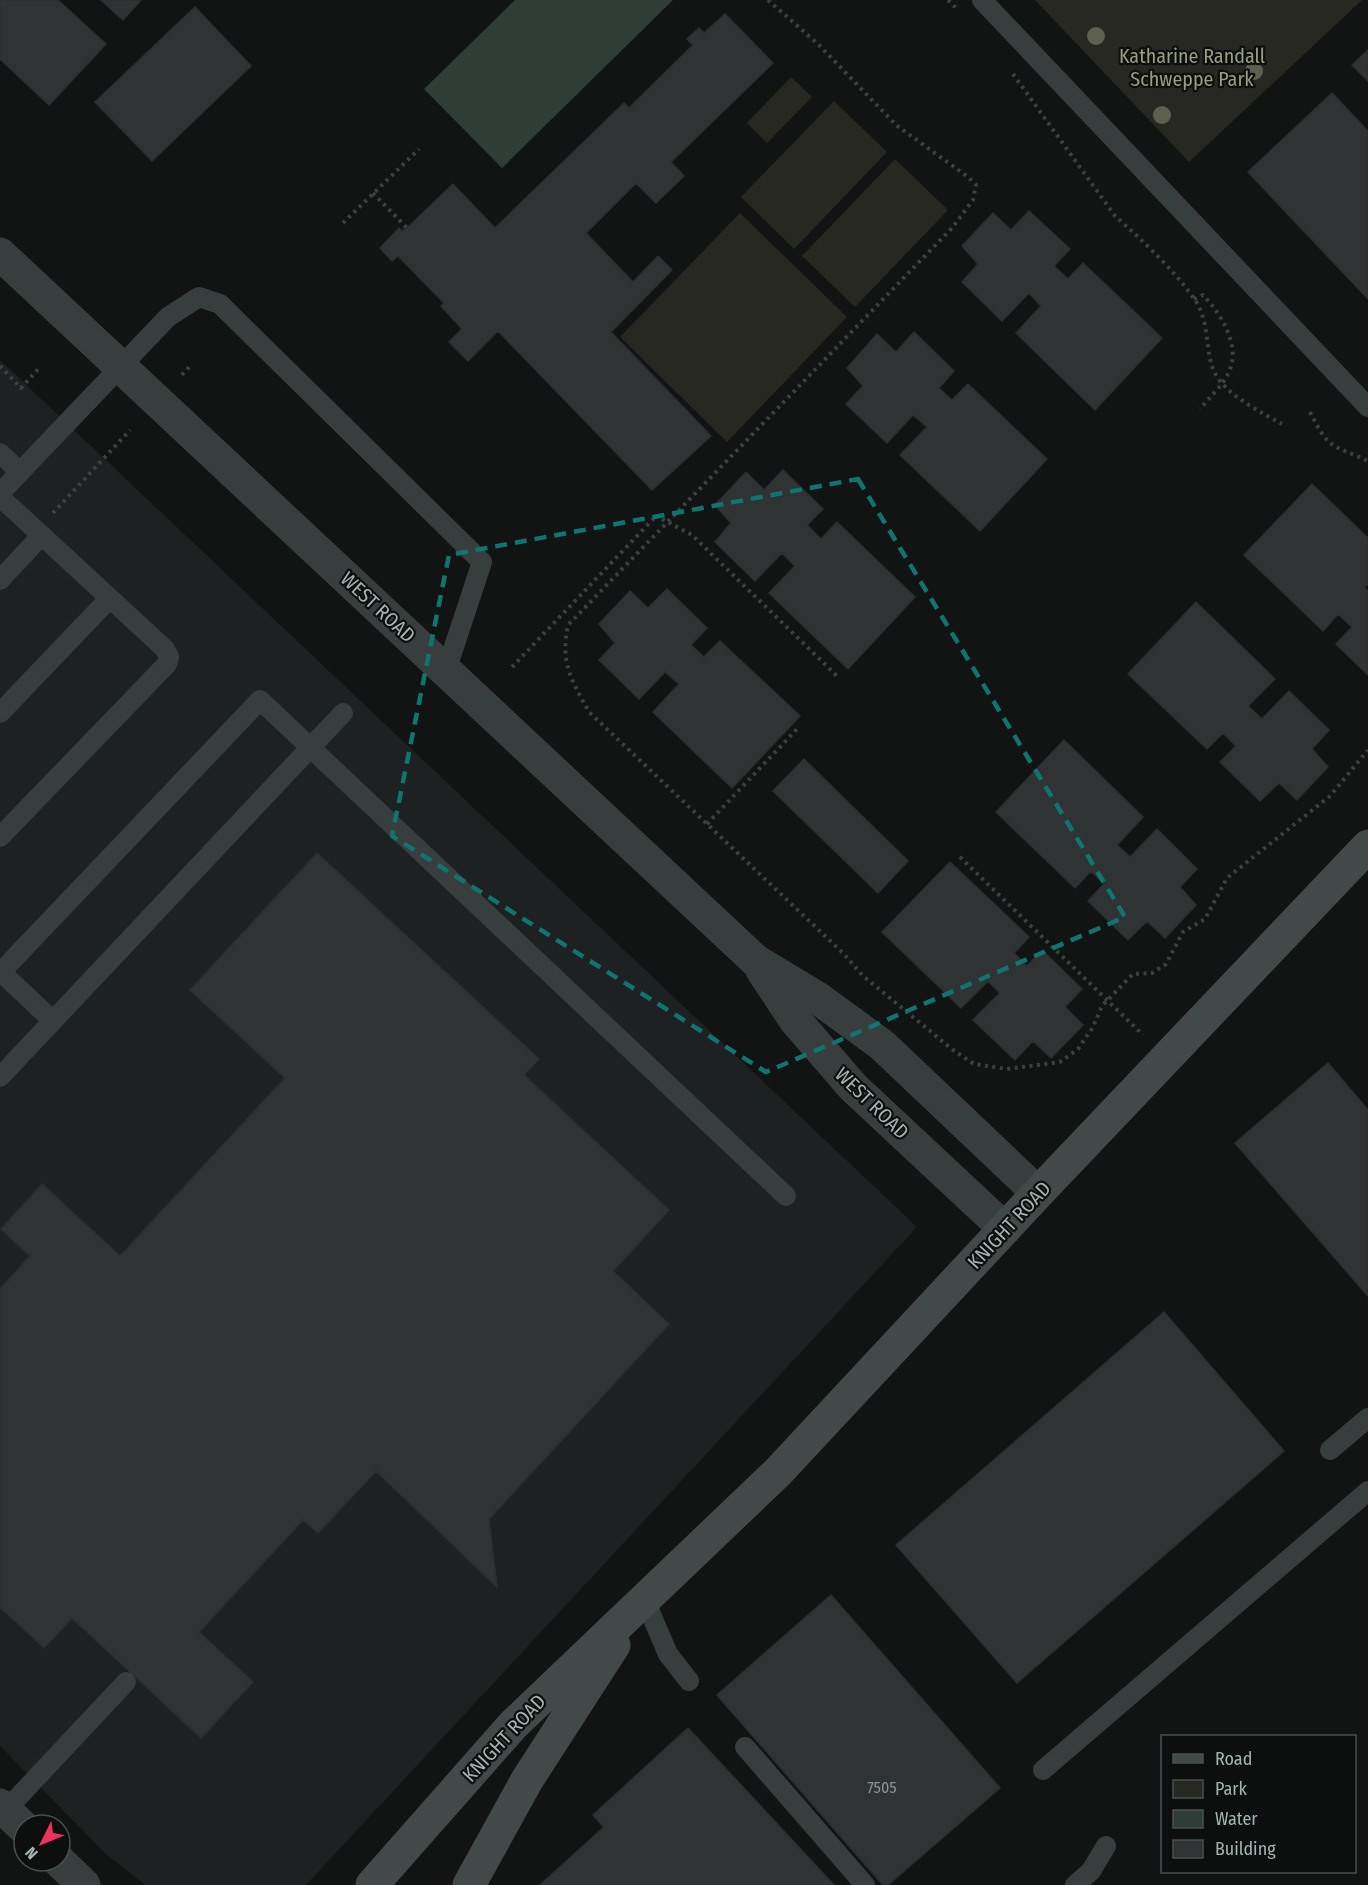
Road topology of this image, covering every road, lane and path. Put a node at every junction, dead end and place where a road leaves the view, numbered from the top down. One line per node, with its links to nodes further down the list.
1 (768, 0): 30 (path)
2 (948, 0): 4 (path)
3 (982, 0): 18 (lane)
4 (962, 14)
5 (1011, 72): 11 (path)
6 (419, 149): 7 (path)
7 (373, 194): 8 (path); 9 (path)
8 (343, 223)
9 (407, 228)
10 (0, 254): 15 (street, WEST ROAD)
11 (1194, 299): 17 (path); 17 (path)
12 (192, 364): 16 (path)
13 (0, 366): 14 (path)
14 (41, 366)
15 (122, 368): 25 (lane); 35 (street, WEST ROAD); 35 (lane)
16 (182, 375)
17 (1222, 382): 19 (path); 21 (path)
18 (1368, 407)
19 (1200, 409)
20 (1310, 412): 24 (path)
21 (1282, 424)
22 (130, 430): 27 (path)
23 (0, 453): 25 (lane)
24 (1368, 461)
25 (20, 472): 26 (lane)
26 (0, 495): 31 (lane)
27 (68, 497)
28 (657, 515): 34 (path)
29 (662, 519): 30 (path)
30 (667, 522): 36 (path); 42 (path)
31 (41, 536): 32 (lane); 33 (lane)
32 (0, 580)
33 (108, 600): 37 (lane); 43 (lane)
34 (512, 667)
35 (446, 671): 46 (street, WEST ROAD)
36 (838, 677)
37 (0, 713)
38 (343, 713): 40 (lane)
39 (798, 728): 42 (path)
40 (312, 747): 48 (lane); 48 (lane); 52 (lane)
41 (1368, 750): 47 (path)
42 (707, 824): 47 (path)
43 (0, 837)
44 (1368, 846): 51 (street, KNIGHT ROAD)
45 (960, 857): 47 (path)
46 (756, 961): 51 (street, WEST ROAD); 53 (street, WEST ROAD)
47 (1108, 1001): 49 (path)
48 (53, 1021): 50 (lane)
49 (1143, 1035)
50 (0, 1077)
51 (1038, 1193): 53 (street, KNIGHT ROAD)
52 (786, 1196)
53 (1005, 1229): 57 (street, KNIGHT ROAD)
54 (1368, 1418): 55 (lane)
55 (1330, 1450)
56 (1368, 1491): 61 (lane)
57 (644, 1598): 58 (lane); 66 (street, KNIGHT ROAD); 67 (street, KNIGHT ROAD)
58 (689, 1681)
59 (126, 1682): 62 (lane)
60 (745, 1747): 68 (lane)
61 (1043, 1770)
62 (10, 1814)
63 (1106, 1846): 69 (lane)
64 (72, 1873): 65 (street)
65 (84, 1885)
66 (372, 1885)
67 (469, 1885)
68 (865, 1885)
69 (1075, 1885)

